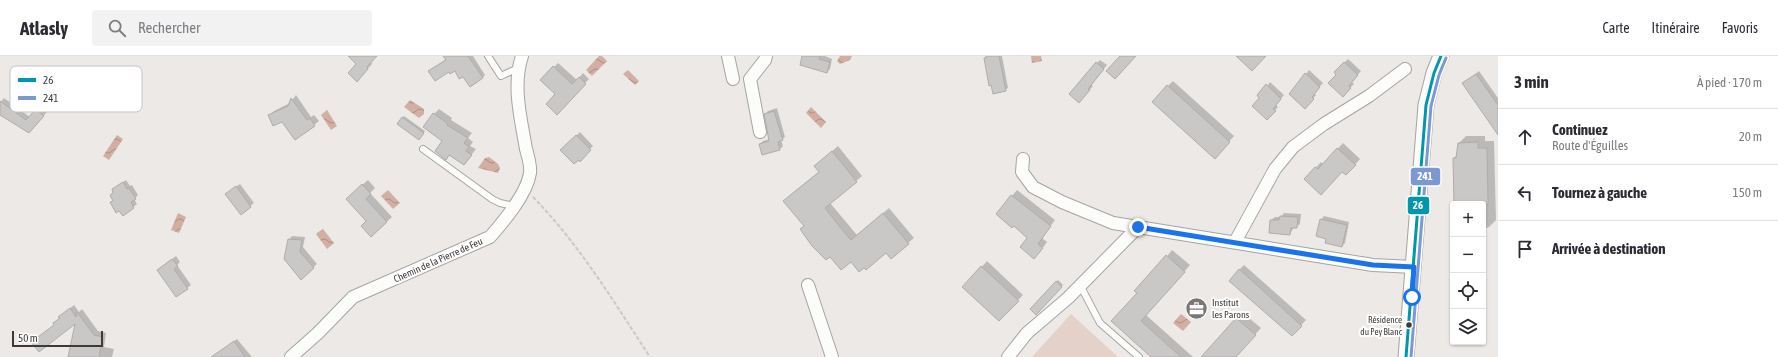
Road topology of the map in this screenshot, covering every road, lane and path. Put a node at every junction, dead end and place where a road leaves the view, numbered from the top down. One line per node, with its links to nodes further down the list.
1 (488, 56): 6 (lane)
2 (522, 56): 6 (street, Chemin de la Pierre de Feu)
3 (728, 56): 8 (street)
4 (766, 56): 9 (street)
5 (1441, 56): 16 (street)
6 (518, 68): 12 (street, Chemin de la Pierre de Feu)
7 (1405, 69): 15 (street)
8 (733, 79)
9 (760, 132)
10 (422, 149): 13 (lane)
11 (1023, 159): 14 (street)
12 (525, 188): 13 (street, Chemin de la Pierre de Feu); 20 (path)
13 (514, 206): 19 (street, Chemin de la Pierre de Feu)
14 (1138, 227): 15 (street); 18 (street)
15 (1235, 242): 16 (street)
16 (1414, 267): 24 (street)
17 (808, 285): 21 (street)
18 (1080, 285): 22 (street); 23 (lane)
19 (290, 357)
20 (650, 357)
21 (832, 357)
22 (1008, 357)
23 (1139, 357)
24 (1406, 357)

